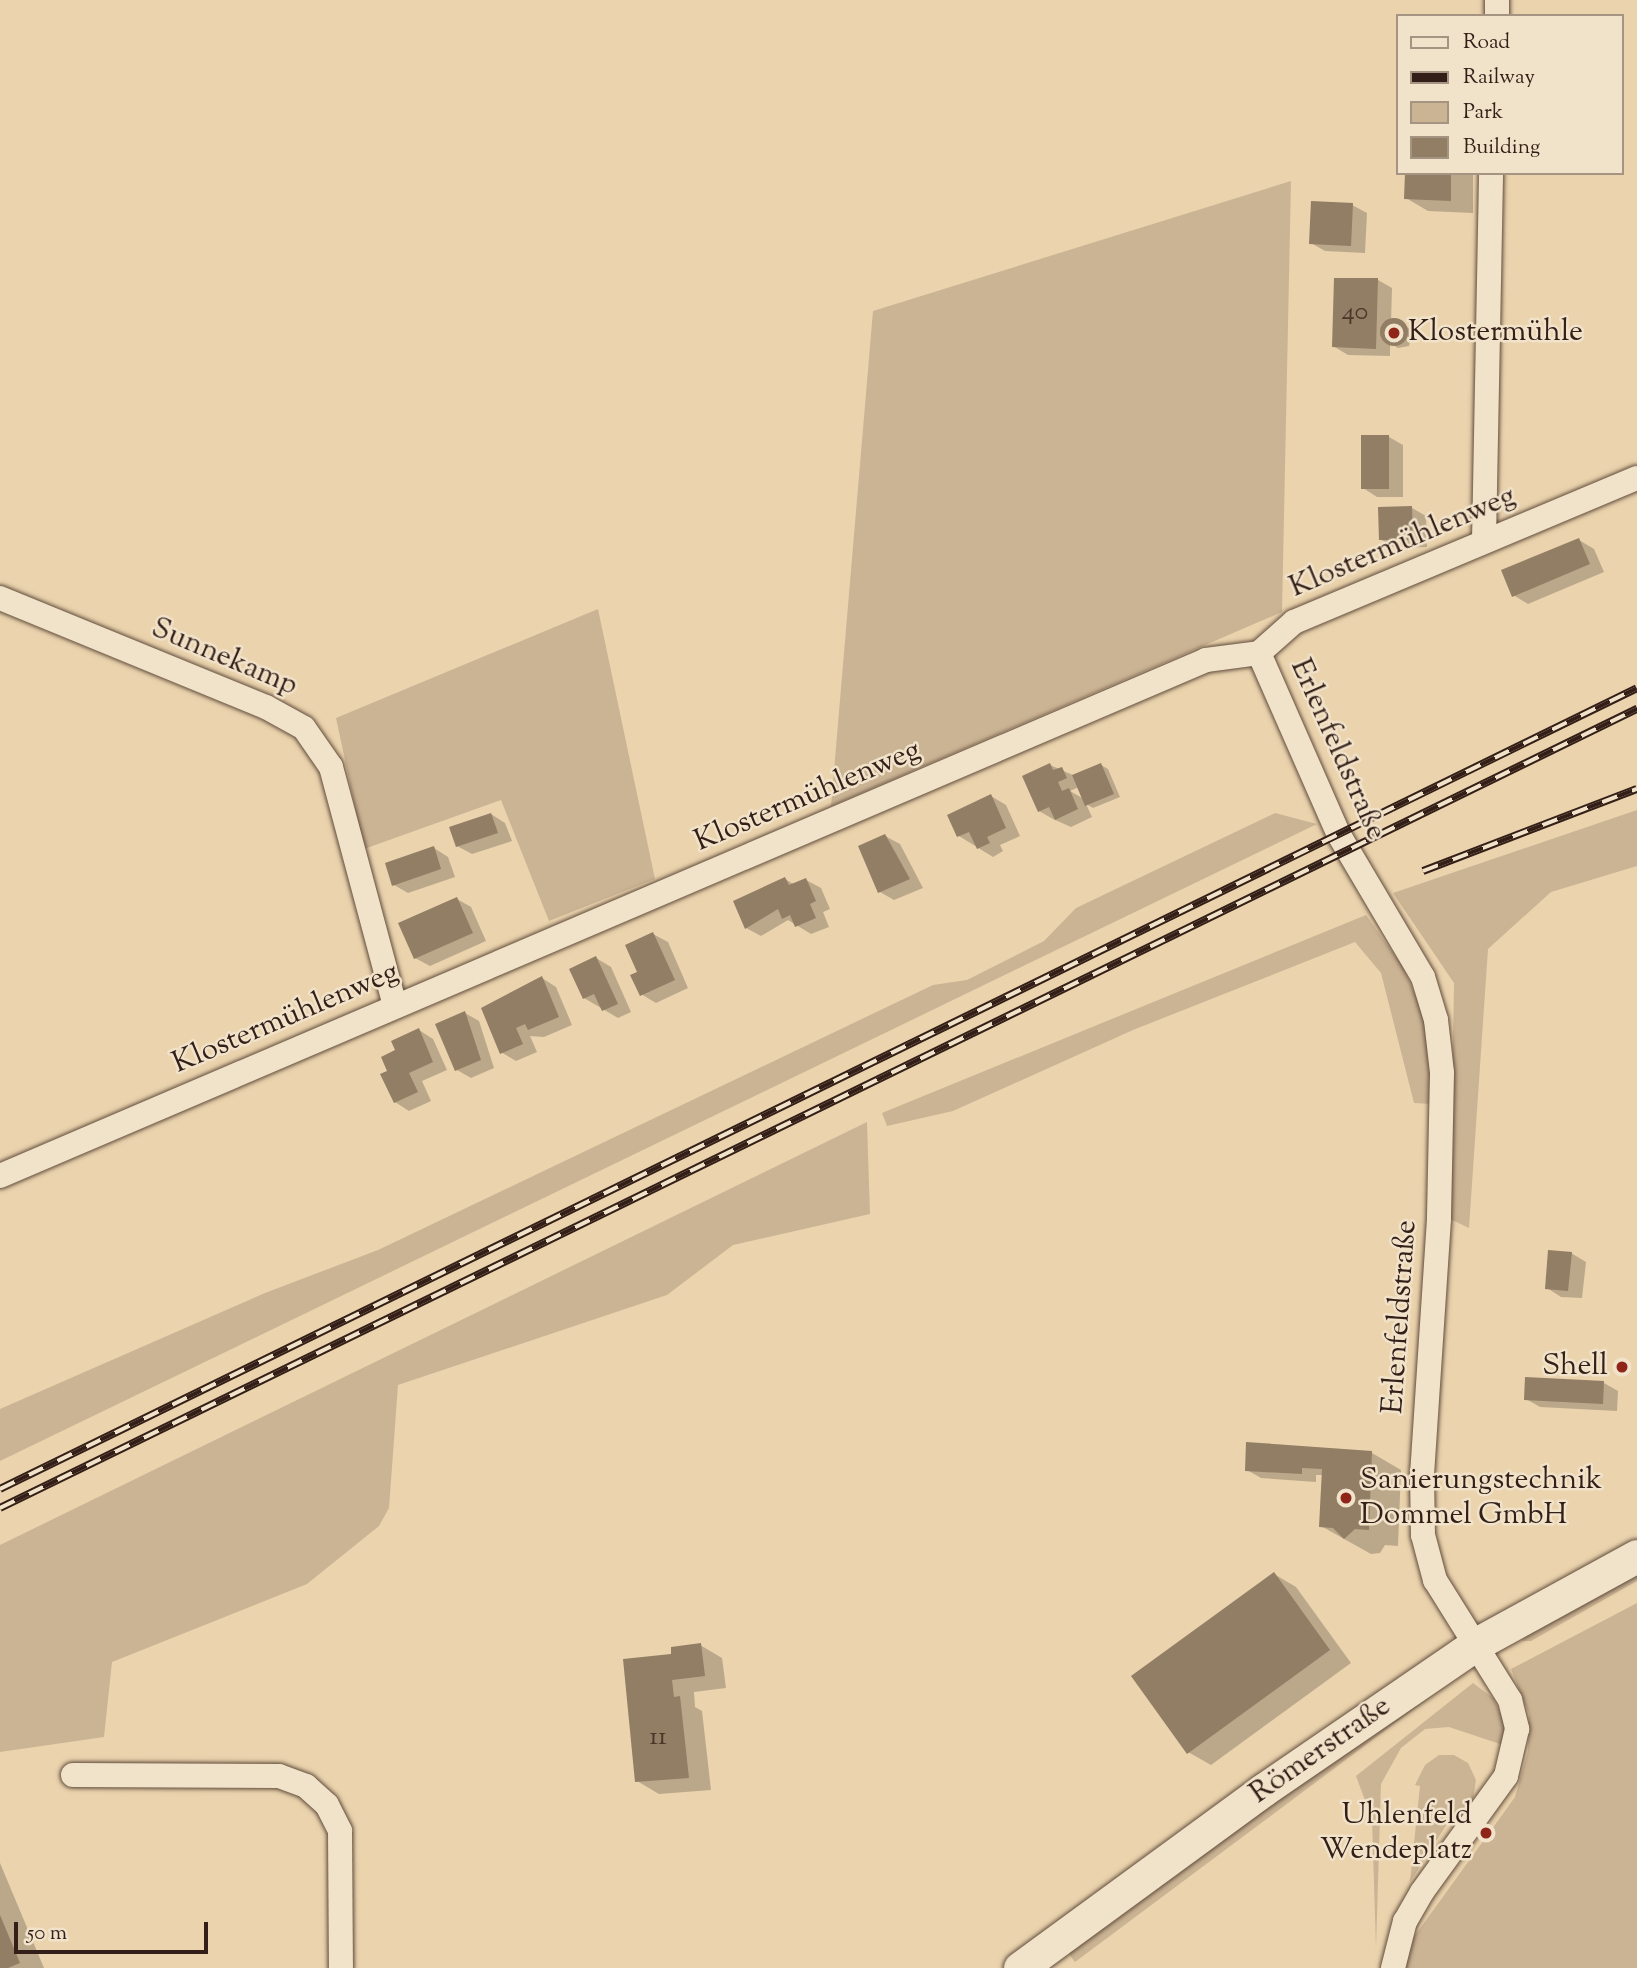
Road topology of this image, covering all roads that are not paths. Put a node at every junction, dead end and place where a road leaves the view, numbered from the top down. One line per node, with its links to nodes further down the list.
1 (1491, 175): 3 (street)
2 (1637, 478): 3 (street, Klostermühlenweg)
3 (1484, 541): 5 (street, Klostermühlenweg)
4 (0, 598): 6 (street, Sunnekamp)
5 (1259, 653): 6 (street, Klostermühlenweg); 9 (street, Erlenfeldstraße)
6 (395, 1006): 7 (street, Klostermühlenweg)
7 (0, 1176)
8 (1637, 1556): 9 (main road, Römerstraße)
9 (1476, 1644): 12 (main road, Römerstraße); 13 (street, Erlenfeldstraße)
10 (73, 1775): 11 (street)
11 (341, 1968)
12 (1020, 1968)
13 (1393, 1968)

